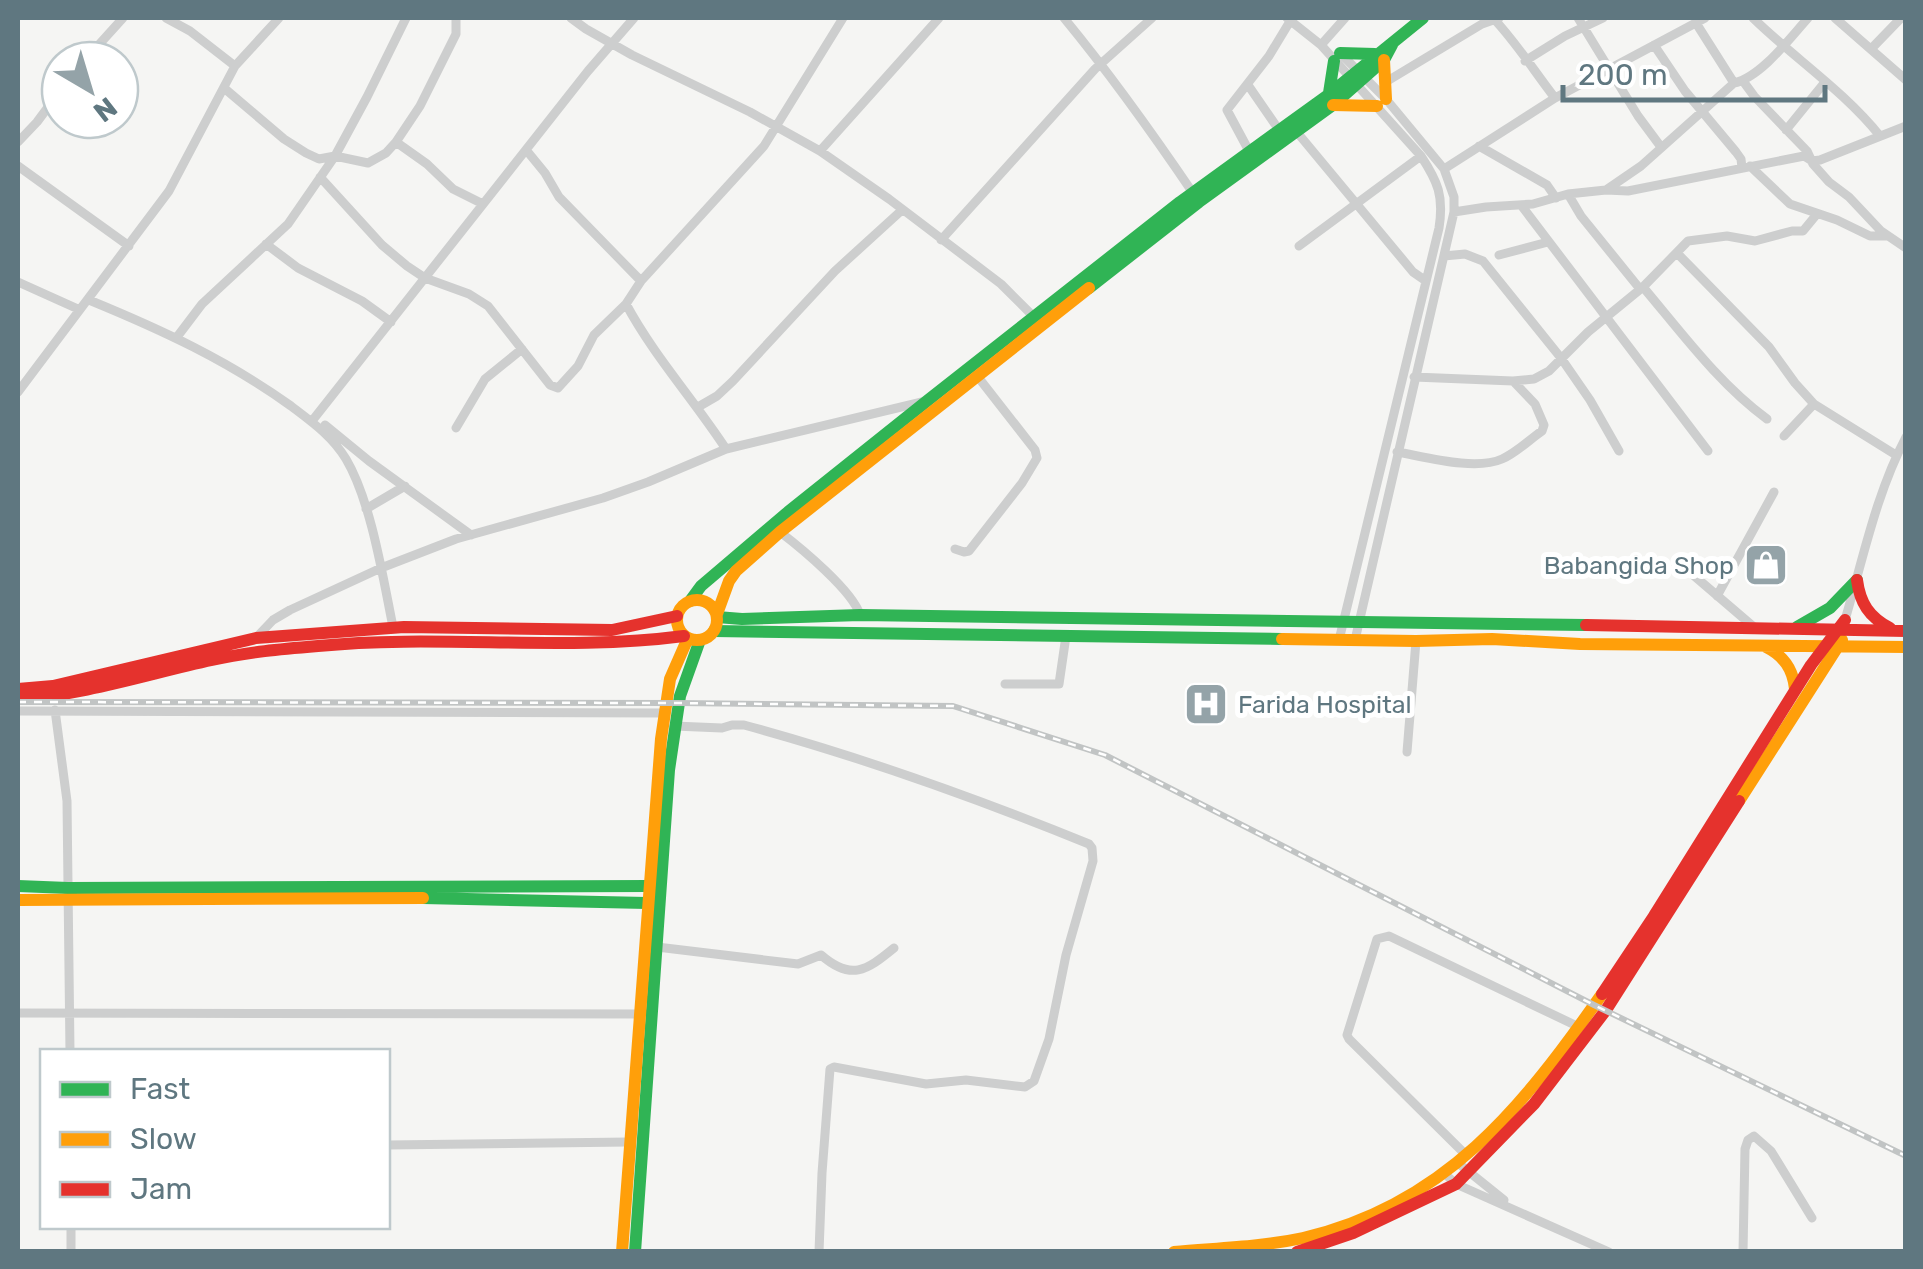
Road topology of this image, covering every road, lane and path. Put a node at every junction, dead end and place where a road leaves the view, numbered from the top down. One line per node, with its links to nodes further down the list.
1 (123, 18): 24 (street)
2 (166, 18): 34 (street)
3 (279, 18): 34 (street)
4 (406, 18): 61 (street)
5 (456, 18): 55 (street)
6 (571, 18): 25 (street)
7 (634, 18): 25 (street)
8 (843, 18): 49 (street)
9 (939, 18): 59 (street)
10 (1064, 18): 33 (street)
11 (1152, 18): 33 (street)
12 (1345, 18): 26 (street)
13 (1423, 18): 31 (street)
14 (1496, 18): 32 (street); 40 (street)
15 (1578, 18): 23 (street)
16 (1604, 18): 23 (street)
17 (1753, 18): 28 (street)
18 (1808, 18): 28 (street)
19 (1835, 18): 29 (street)
20 (1901, 18): 29 (street)
21 (1290, 19): 26 (street); 41 (street)
22 (1701, 20): 27 (street); 38 (street)
23 (1584, 28): 32 (street); 35 (street)
24 (103, 40)
25 (611, 44): 49 (street); 58 (street)
26 (1321, 45): 30 (street)
27 (1654, 45): 35 (street); 46 (street)
28 (1782, 47): 38 (street); 39 (street)
29 (1872, 48): 37 (street)
30 (1337, 57): 31 (street); 36 (street); 44 (street)
31 (1381, 57): 36 (street); 40 (street)
32 (1525, 61): 43 (street)
33 (1102, 64): 70 (street); 79 (street)
34 (236, 66): 42 (street)
35 (1608, 70): 43 (street); 57 (street)
36 (1358, 77): 44 (street); 45 (street)
37 (1906, 80)
38 (1738, 82): 46 (street); 51 (street)
39 (1825, 82): 51 (street); 53 (street)
40 (1384, 83): 45 (street)
41 (1248, 85): 50 (street); 60 (street)
42 (224, 88): 61 (street); 82 (street)
43 (1555, 98): 56 (street)
44 (1331, 100): 45 (street); 50 (street); 52 (street)
45 (1382, 102): 62 (street); 66 (street)
46 (1702, 111): 57 (street); 65 (street)
47 (40, 118): 54 (street)
48 (1906, 126): 53 (street)
49 (776, 127): 59 (street); 89 (street)
50 (1279, 130): 60 (street)
51 (1786, 130): 63 (street)
52 (1296, 131): 70 (street); 73 (street)
53 (1880, 136): 63 (street)
54 (18, 142)
55 (396, 142): 61 (street); 72 (street)
56 (1479, 146): 66 (street); 71 (street)
57 (1661, 148): 68 (street)
58 (526, 151): 72 (street); 89 (street)
59 (820, 151): 75 (street)
60 (1249, 151): 70 (street)
61 (335, 156): 67 (street)
62 (1421, 156): 73 (street); 90 (street)
63 (1812, 161): 65 (street); 78 (street)
64 (18, 166): 82 (street)
65 (1746, 167): 68 (street); 77 (street)
66 (1444, 170): 76 (street)
67 (320, 177): 81 (street); 88 (street)
68 (1606, 190): 69 (street)
69 (1568, 194): 71 (street); 92 (street)
70 (1196, 197): 96 (street); 102 (street)
71 (1556, 198): 74 (street)
72 (483, 204): 88 (street)
73 (1357, 205): 83 (street); 90 (street)
74 (1522, 206): 76 (street); 80 (street)
75 (902, 210): 79 (street); 108 (street)
76 (1454, 212): 87 (street)
77 (1817, 214): 78 (street); 85 (street)
78 (1887, 236): 84 (street)
79 (941, 240): 96 (street)
80 (1548, 242): 86 (street); 97 (street)
81 (266, 244): 98 (street); 99 (street)
82 (129, 246): 93 (street)
83 (1299, 246)
84 (1906, 248)
85 (1677, 253): 92 (street); 106 (street)
86 (1500, 255)
87 (1444, 256): 101 (street); 103 (street)
88 (425, 278): 98 (street); 100 (street)
89 (641, 281): 94 (street)
90 (1426, 281): 135 (street)
91 (18, 282): 95 (street)
92 (1641, 288): 97 (street); 110 (street)
93 (89, 300): 95 (street); 99 (street)
94 (626, 304): 100 (street); 108 (street)
95 (78, 309): 105 (street)
96 (1034, 317): 107 (street)
97 (1605, 317): 101 (street); 117 (street)
98 (391, 322): 109 (street)
99 (176, 337): 109 (street)
100 (522, 349): 111 (street)
101 (1561, 358): 104 (street); 115 (street)
102 (978, 377): 122 (street); 124 (street)
103 (1414, 377): 104 (street); 116 (street)
104 (1514, 380): 116 (street)
105 (18, 392)
106 (1811, 401): 112 (street); 118 (street)
107 (927, 402): 114 (street); 130 (street)
108 (698, 407): 114 (street)
109 (313, 419): 119 (street); 121 (street)
110 (1767, 420)
111 (456, 428)
112 (1784, 436)
113 (1906, 438): 118 (street)
114 (726, 449): 123 (street)
115 (1619, 451)
116 (1397, 452): 136 (street)
117 (1708, 452)
118 (1896, 455): 127 (street)
119 (405, 486): 121 (street); 123 (street)
120 (1774, 492): 129 (street)
121 (366, 509): 126 (street)
122 (780, 532): 128 (street); 131 (street)
123 (471, 534): 126 (street)
124 (955, 549)
125 (1678, 562): 129 (street)
126 (381, 568): 137 (street); 143 (street)
127 (1857, 580): 138 (street); 140 (street); 141 (street)
128 (727, 590): 133 (street); 134 (street)
129 (1717, 596): 139 (street)
130 (690, 601): 132 (street); 134 (street)
131 (860, 615): 133 (street); 135 (street)
132 (677, 616): 137 (street); 144 (street)
133 (742, 619): 134 (street)
134 (716, 621): 142 (street); 144 (street)
135 (1342, 621): 136 (street); 145 (street)
136 (1358, 622): 139 (street); 146 (street)
137 (393, 627): 143 (street)
138 (1843, 627): 140 (street); 141 (street); 149 (street)
139 (1755, 628): 140 (street)
140 (1785, 630)
141 (1903, 631)
142 (1066, 636): 145 (street); 151 (street)
143 (256, 638): 154 (street)
144 (691, 638): 154 (street); 157 (street); 158 (street)
145 (1340, 640): 146 (street)
146 (1355, 640): 147 (street)
147 (1416, 641): 148 (street); 159 (street)
148 (1763, 646): 149 (street); 153 (street)
149 (1832, 646): 150 (street); 153 (street); 174 (street)
150 (1906, 647)
151 (1005, 684)
152 (18, 688): 154 (street)
153 (1795, 691): 170 (street)
154 (54, 698): 155 (street); 156 (street); 157 (street); 162 (street)
155 (18, 699)
156 (18, 711)
157 (664, 713): 161 (street)
158 (674, 726): 165 (street); 182 (street)
159 (1406, 752)
160 (18, 886): 162 (street)
161 (649, 886): 162 (street); 164 (street)
162 (68, 894): 163 (street); 164 (street); 168 (street)
163 (18, 900)
164 (647, 903): 169 (street)
165 (657, 946): 166 (street); 181 (street)
166 (894, 948)
167 (18, 1013): 168 (street)
168 (70, 1013): 169 (street); 171 (street)
169 (640, 1014): 172 (street)
170 (1579, 1028): 174 (street); 174 (street)
171 (70, 1049)
172 (628, 1142): 173 (street); 180 (street)
173 (390, 1145)
174 (1464, 1164): 175 (street); 176 (street); 177 (street)
175 (1445, 1174): 176 (street); 179 (street)
176 (1456, 1184): 177 (street); 183 (street)
177 (1514, 1208): 184 (street)
178 (1812, 1218): 185 (street)
179 (1175, 1251)
180 (622, 1252)
181 (635, 1252)
182 (819, 1252)
183 (1297, 1252)
184 (1609, 1252)
185 (1744, 1252)

